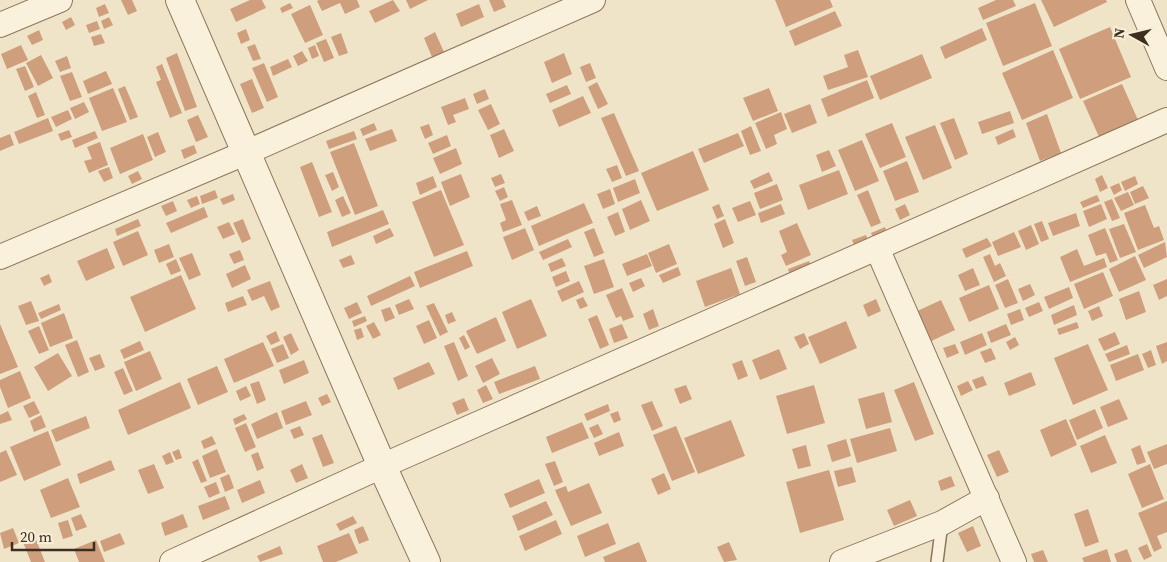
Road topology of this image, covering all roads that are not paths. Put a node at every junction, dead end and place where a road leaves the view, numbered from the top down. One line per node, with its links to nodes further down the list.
1 (60, 0): 5 (street)
2 (180, 0): 8 (street)
3 (594, 0): 8 (street)
4 (1138, 0): 6 (street)
5 (0, 25)
6 (1167, 68)
7 (1167, 120): 9 (street)
8 (245, 153): 10 (street); 11 (street)
9 (877, 248): 11 (street); 12 (street)
10 (0, 258)
11 (382, 466): 14 (street); 15 (street)
12 (987, 498): 13 (street); 18 (street)
13 (942, 523): 16 (street); 17 (lane)
14 (172, 562)
15 (426, 562)
16 (842, 562)
17 (937, 562)
18 (1014, 562)

